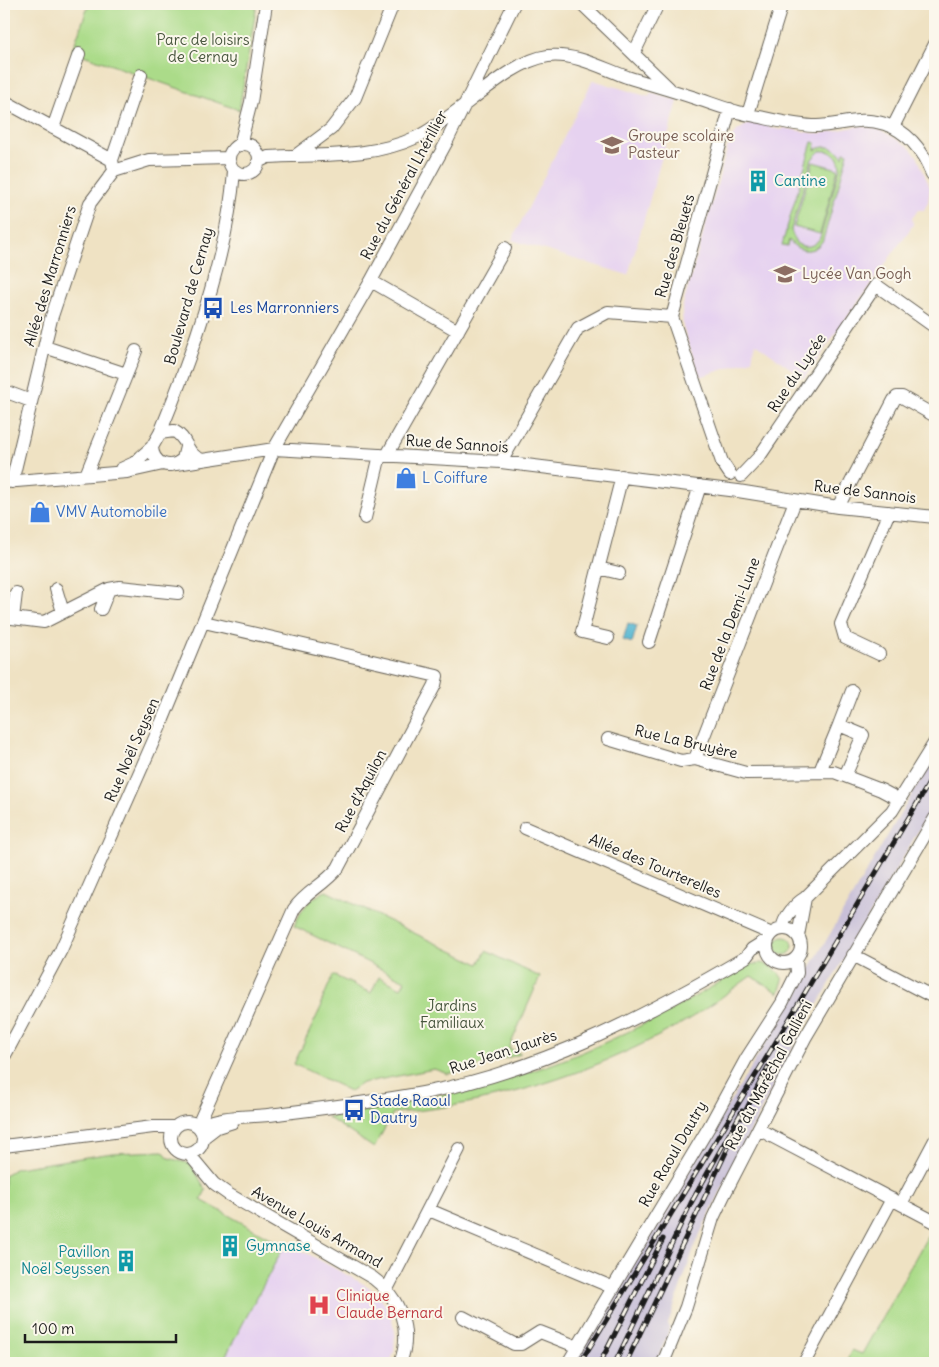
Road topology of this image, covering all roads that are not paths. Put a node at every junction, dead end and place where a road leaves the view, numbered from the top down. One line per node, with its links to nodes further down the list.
1 (266, 4): 18 (street)
2 (393, 4): 19 (street)
3 (514, 4): 13 (street)
4 (582, 4): 8 (street)
5 (658, 4): 8 (street)
6 (782, 4): 15 (street)
7 (935, 44): 16 (street)
8 (634, 53): 11 (street)
9 (79, 54): 17 (street)
10 (140, 75): 21 (street)
11 (670, 90): 13 (street, Rue du Général Lhérillier); 14 (street, Rue du Général Lhérillier)
12 (4, 101): 17 (street)
13 (463, 108): 19 (street); 27 (street, Rue du Général Lhérillier)
14 (730, 109): 15 (street, Rue du Général Lhérillier); 28 (street, Rue des Bleuets)
15 (748, 114): 16 (street, Rue du Général Lhérillier)
16 (893, 127): 22 (street)
17 (53, 128): 21 (street)
18 (255, 153): 19 (street); 20 (street); 24 (street)
19 (295, 156)
20 (228, 158): 21 (street); 23 (street)
21 (113, 165): 31 (street, Allée des Marronniers)
22 (933, 169)
23 (234, 171): 24 (street); 25 (street, Boulevard de Cernay)
24 (247, 174): 25 (street, Boulevard de Cernay)
25 (232, 204): 35 (street, Boulevard de Cernay)
26 (505, 248): 30 (street)
27 (371, 281): 30 (street); 42 (street, Rue du Général Lhérillier)
28 (672, 317): 45 (street); 52 (street, Rue des Bleuets)
29 (935, 327): 52 (street, Rue du Lycée)
30 (458, 331): 43 (street)
31 (45, 347): 33 (street); 36 (street, Allée des Marronniers)
32 (136, 351): 33 (street)
33 (126, 374): 49 (street)
34 (4, 391): 36 (street)
35 (175, 397): 38 (street, Boulevard de Cernay); 39 (street, Boulevard de Cernay)
36 (31, 401): 51 (street, Allée des Marronniers)
37 (935, 416): 55 (street)
38 (160, 433): 39 (street); 40 (street)
39 (178, 433): 41 (street)
40 (152, 447): 46 (street); 48 (street)
41 (186, 447): 44 (street); 47 (street)
42 (274, 449): 43 (street, Rue de Sannois); 44 (street, Rue de Sannois); 68 (street, Rue Noël Seysen)
43 (384, 455): 45 (street, Rue de Sannois); 58 (street)
44 (202, 460): 47 (street, Rue de Sannois)
45 (501, 462): 50 (street, Rue de Sannois)
46 (163, 464): 47 (street); 48 (street)
47 (176, 464)
48 (106, 474): 49 (street)
49 (86, 475): 51 (street)
50 (622, 476): 53 (street, Rue de Sannois); 59 (street)
51 (8, 482)
52 (735, 482): 53 (street, Rue de Sannois); 54 (street, Rue de Sannois)
53 (705, 487): 70 (street)
54 (795, 501): 55 (street, Rue de Sannois); 76 (street, Rue de la Demi-Lune)
55 (838, 507): 56 (street, Rue de Sannois)
56 (889, 512): 57 (street, Rue de Sannois); 71 (street)
57 (935, 517)
58 (366, 518)
59 (598, 568): 60 (street); 69 (street)
60 (619, 573)
61 (56, 589): 66 (street)
62 (109, 589): 64 (street); 65 (street); 66 (street)
63 (16, 593): 67 (street)
64 (178, 593)
65 (101, 608)
66 (63, 612): 67 (street)
67 (8, 617)
68 (204, 622): 90 (street, Rue Noël Seysen); 91 (street, Rue d'Aquilon)
69 (608, 638)
70 (649, 642)
71 (879, 654)
72 (852, 691): 73 (street)
73 (839, 725): 77 (street); 78 (street)
74 (608, 739): 76 (street, Rue La Bruyère)
75 (935, 742): 79 (street, Rue Jean Jaurès)
76 (695, 759): 77 (street, Rue La Bruyère)
77 (820, 771): 78 (street, Rue La Bruyère)
78 (845, 776): 79 (street, Rue La Bruyère)
79 (900, 800): 82 (street, Rue Jean Jaurès)
80 (935, 818): 85 (street, Rue du Maréchal Gallieni)
81 (525, 828): 83 (street, Allée des Tourterelles)
82 (805, 898): 83 (street, Rue Jean Jaurès); 84 (street)
83 (774, 934): 84 (street); 86 (street, Rue Jean Jaurès); 87 (street)
84 (798, 936): 88 (street)
85 (853, 955): 89 (street); 95 (street, Rue du Maréchal Gallieni)
86 (746, 957): 87 (street); 93 (street, Rue Jean Jaurès)
87 (771, 957): 88 (street)
88 (796, 958): 105 (street, Rue Raoul Dautry)
89 (935, 998)
90 (4, 1057)
91 (210, 1102): 92 (street); 97 (street, Rue d'Aquilon)
92 (226, 1116): 93 (street, Rue Jean Jaurès); 97 (street, Rue Jean Jaurès)
93 (249, 1117): 97 (street, Rue Jean Jaurès)
94 (175, 1127): 96 (street); 97 (street); 98 (street)
95 (758, 1129): 102 (street); 111 (street, Rue du Maréchal Gallieni)
96 (140, 1130): 98 (street); 100 (street)
97 (198, 1138): 98 (street, Avenue Louis Armand); 106 (street, Avenue Louis Armand)
98 (171, 1140)
99 (935, 1140): 102 (street)
100 (4, 1146)
101 (459, 1149): 103 (street)
102 (897, 1202): 104 (street); 112 (street)
103 (429, 1210): 105 (street); 106 (street)
104 (935, 1222)
105 (614, 1288): 108 (street, Rue Raoul Dautry)
106 (387, 1289): 109 (street, Avenue Louis Armand)
107 (463, 1317): 108 (street)
108 (578, 1347): 110 (street, Rue Raoul Dautry)
109 (400, 1363)
110 (568, 1363)
111 (663, 1363)
112 (804, 1363)

